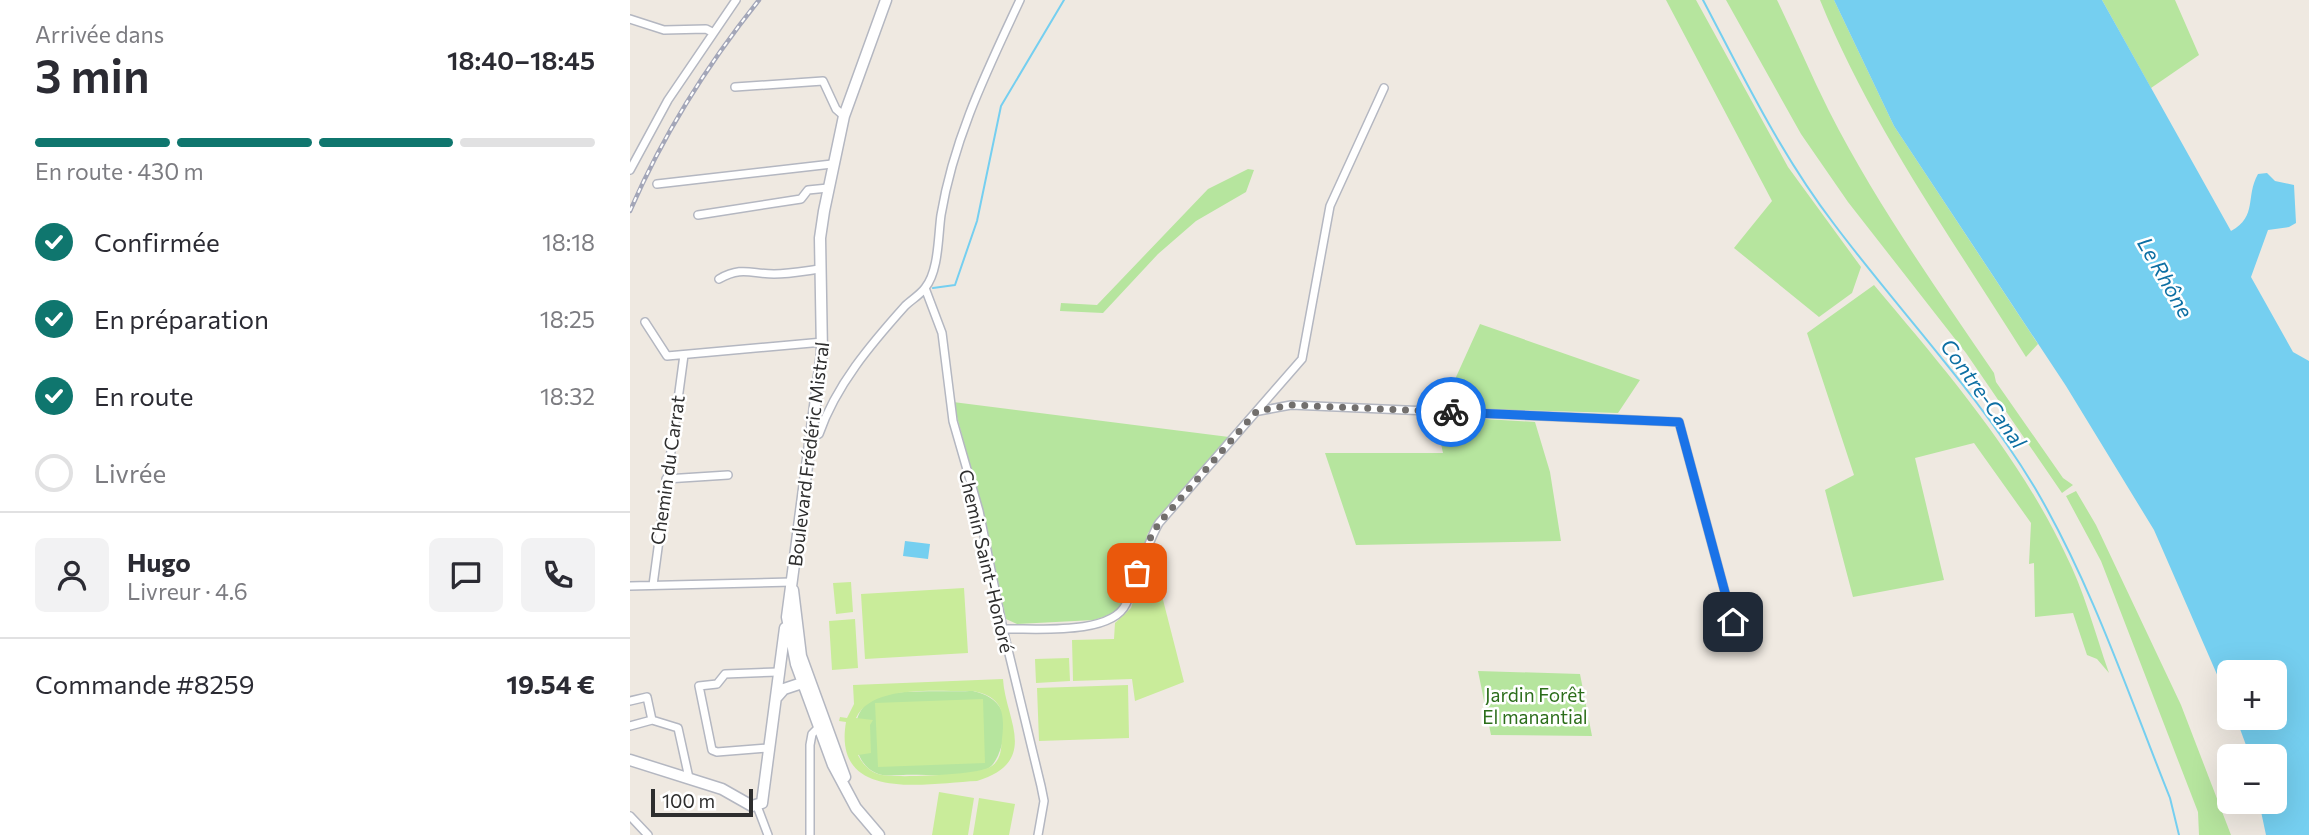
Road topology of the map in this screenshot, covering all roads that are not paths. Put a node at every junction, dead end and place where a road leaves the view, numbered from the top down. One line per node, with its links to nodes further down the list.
1 (736, 0): 5 (street)
2 (886, 0): 8 (main road, Boulevard Frédéric Mistral)
3 (1020, 0): 16 (street)
4 (630, 19): 5 (street)
5 (712, 32): 10 (street)
6 (735, 87): 8 (street)
7 (1384, 88): 20 (street)
8 (844, 116): 9 (main road, Boulevard Frédéric Mistral)
9 (832, 164): 11 (street); 12 (main road, Boulevard Frédéric Mistral)
10 (630, 170)
11 (657, 184)
12 (828, 188): 13 (street); 14 (main road, Boulevard Frédéric Mistral)
13 (698, 215)
14 (820, 269): 15 (street); 18 (main road, Boulevard Frédéric Mistral)
15 (719, 279)
16 (925, 288): 21 (street); 29 (street, Chemin Saint-Honoré)
17 (645, 322): 19 (street)
18 (823, 342): 19 (street); 21 (main road, Boulevard Frédéric Mistral)
19 (684, 355): 23 (street, Chemin du Carrat)
20 (1257, 411): 28 (street); 29 (street)
21 (812, 438): 24 (main road, Boulevard Frédéric Mistral)
22 (728, 475): 23 (street)
23 (666, 479): 26 (street, Chemin du Carrat)
24 (792, 582): 26 (street); 27 (main road, Boulevard Frédéric Mistral); 32 (main road, Boulevard Frédéric Mistral)
25 (630, 586): 26 (street)
26 (653, 586)
27 (787, 617): 30 (main road, Boulevard Frédéric Mistral); 31 (main road, Boulevard Frédéric Mistral)
28 (1733, 622)
29 (1003, 629): 48 (street, Chemin Saint-Honoré)
30 (796, 664): 31 (main road); 32 (main road)
31 (778, 671): 34 (main road, Boulevard Frédéric Mistral); 38 (street)
32 (804, 678): 34 (main road); 37 (main road); 43 (main road)
33 (630, 701): 35 (street)
34 (775, 701): 38 (main road, Boulevard Frédéric Mistral)
35 (652, 720): 36 (street); 40 (street)
36 (630, 726)
37 (818, 728): 43 (main road); 46 (street)
38 (768, 748): 41 (main road, Boulevard Frédéric Mistral)
39 (630, 760): 40 (main road)
40 (689, 778): 41 (main road)
41 (757, 806): 45 (street)
42 (630, 816): 44 (street)
43 (867, 821): 47 (main road)
44 (648, 835)
45 (768, 835)
46 (810, 835)
47 (879, 835)
48 (1038, 835)

